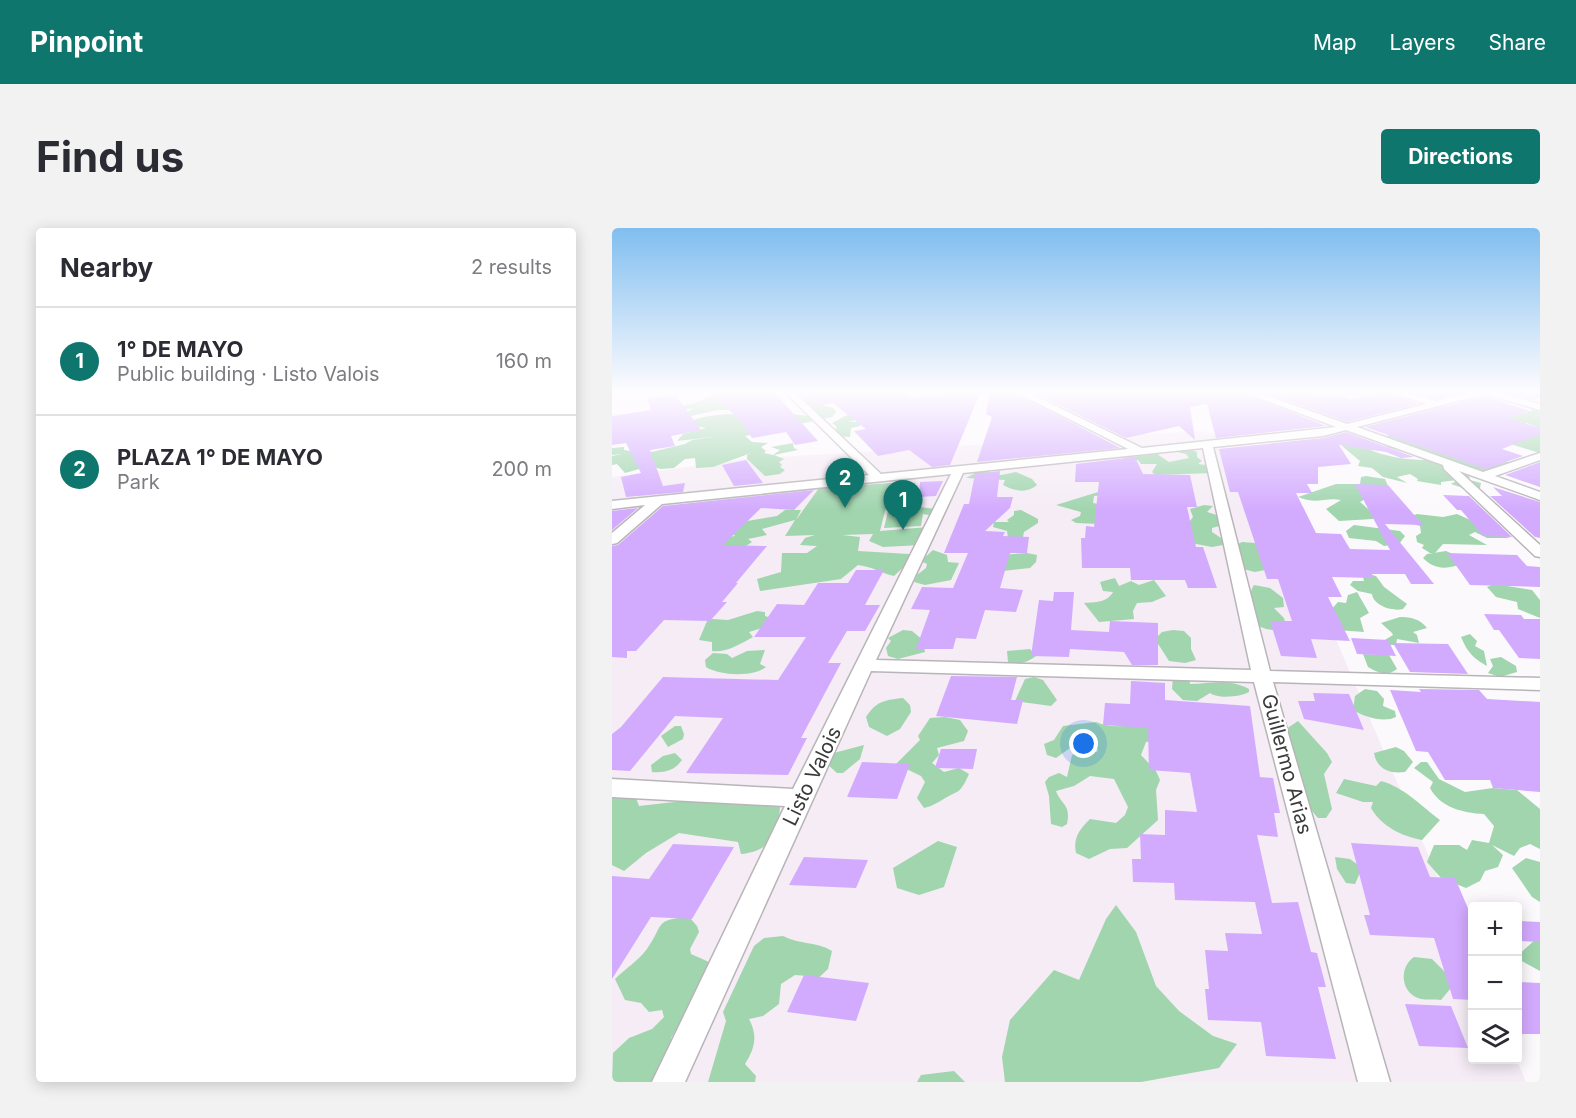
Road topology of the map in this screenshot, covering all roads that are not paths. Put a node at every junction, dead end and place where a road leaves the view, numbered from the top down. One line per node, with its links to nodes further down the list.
1 (829, 431): 11 (street)
2 (1099, 431): 6 (street)
3 (1333, 431): 5 (street)
4 (1361, 431): 8 (street)
5 (1207, 443): 6 (street); 18 (street, Guillermo Arias)
6 (1138, 450): 9 (street)
7 (1540, 456): 10 (street)
8 (1442, 462): 10 (street); 16 (street)
9 (959, 470): 11 (street); 17 (street, Listo Valois)
10 (1483, 476): 12 (street)
11 (877, 477): 13 (street)
12 (1540, 496)
13 (659, 500): 14 (street); 15 (street)
14 (612, 505)
15 (612, 540)
16 (1540, 553)
17 (867, 664): 18 (street); 21 (street, Listo Valois)
18 (1262, 676): 19 (street); 23 (street, Guillermo Arias)
19 (1540, 684)
20 (612, 788): 21 (street)
21 (800, 798): 22 (street, Listo Valois)
22 (668, 1082)
23 (1374, 1082)

